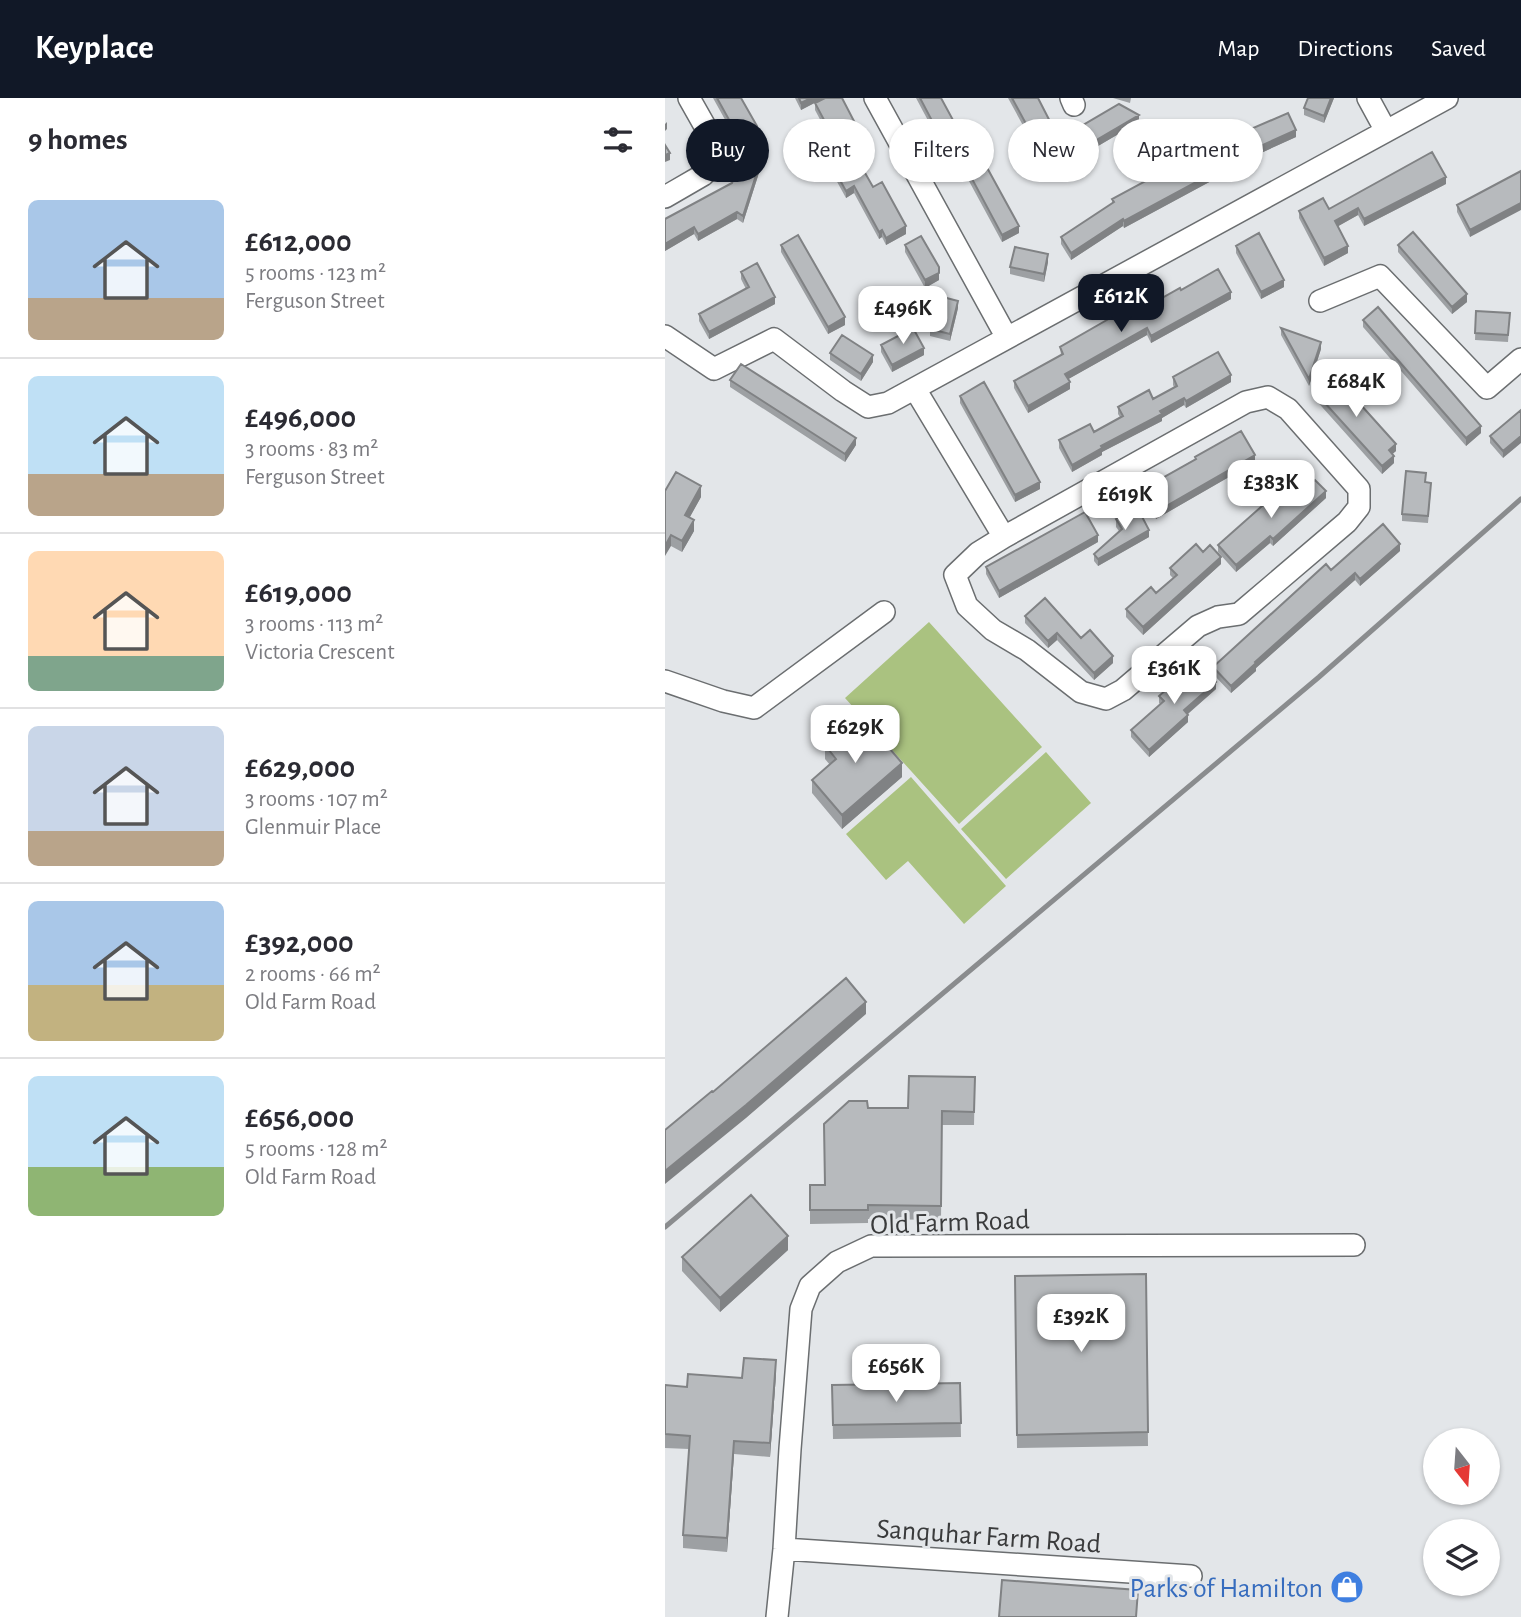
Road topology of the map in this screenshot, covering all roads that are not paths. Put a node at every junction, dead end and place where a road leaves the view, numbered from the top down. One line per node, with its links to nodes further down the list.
1 (689, 98): 6 (street)
2 (874, 98): 9 (street)
3 (1368, 98): 5 (street)
4 (1447, 98): 5 (street)
5 (1386, 131): 9 (street)
6 (665, 197)
7 (1320, 301): 10 (street)
8 (665, 336): 11 (street)
9 (1007, 338): 11 (street)
10 (1521, 359)
11 (915, 389): 12 (street)
12 (1004, 537): 12 (street)
13 (884, 612): 14 (street)
14 (665, 681)
15 (1354, 1245): 16 (street, Old Farm Road)
16 (784, 1549): 17 (street, Sanquhar Farm Road); 18 (street, Old Farm Road)
17 (1191, 1576)
18 (777, 1617)

